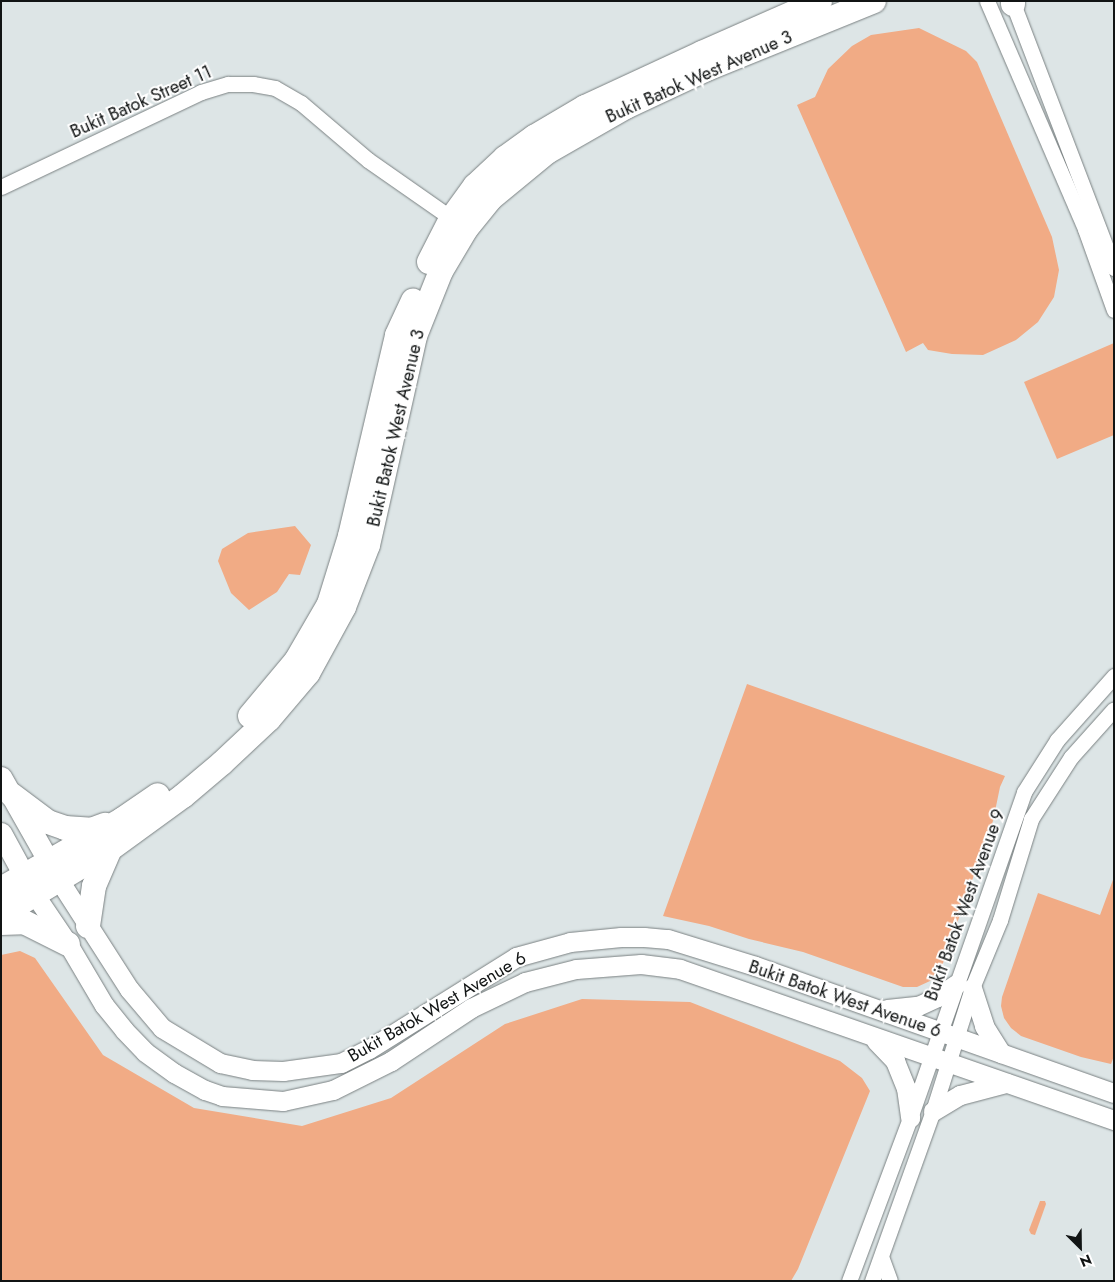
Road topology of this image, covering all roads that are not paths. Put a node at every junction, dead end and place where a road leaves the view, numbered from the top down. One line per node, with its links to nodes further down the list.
1 (820, 1): 6 (main road, Bukit Batok West Avenue 3)
2 (874, 1): 6 (main road, Bukit Batok West Avenue 3)
3 (987, 1): 8 (street)
4 (1012, 2): 7 (street)
5 (1, 187): 6 (street, Bukit Batok Street 11)
6 (459, 224): 12 (main road, Bukit Batok West Avenue 3); 14 (main road, Bukit Batok West Avenue 3)
7 (1114, 268)
8 (1114, 310)
9 (1114, 676): 22 (street, Bukit Batok West Avenue 9)
10 (1114, 709): 22 (street, Bukit Batok West Avenue 9)
11 (6, 786): 12 (main road); 15 (main road, Bukit Batok West Avenue 6)
12 (123, 819): 15 (main road, Bukit Batok West Avenue 3)
13 (1, 833): 16 (main road, Bukit Batok West Avenue 6)
14 (110, 849): 15 (main road, Bukit Batok West Avenue 3); 20 (main road)
15 (54, 871): 16 (main road, Bukit Batok West Avenue 3); 20 (street, Bukit Batok West Avenue 6)
16 (29, 885): 17 (main road, Bukit Batok West Avenue 3); 18 (main road, Bukit Batok West Avenue 3); 21 (street, Bukit Batok West Avenue 6)
17 (1, 889)
18 (1, 914)
19 (1, 923): 21 (main road)
20 (88, 926): 23 (street, Bukit Batok West Avenue 6)
21 (68, 944): 25 (street, Bukit Batok West Avenue 6)
22 (964, 986): 23 (street); 24 (street, Bukit Batok West Avenue 9); 26 (street)
23 (876, 1009): 24 (street, Bukit Batok West Avenue 6)
24 (948, 1035): 26 (street, Bukit Batok West Avenue 6); 27 (street, Bukit Batok West Avenue 9)
25 (871, 1036): 27 (street, Bukit Batok West Avenue 6); 31 (street)
26 (1001, 1053): 29 (street, Bukit Batok West Avenue 6)
27 (940, 1060): 28 (street, Bukit Batok West Avenue 6); 30 (street, Bukit Batok West Avenue 9); 31 (street, Bukit Batok West Avenue 9)
28 (1007, 1083): 30 (street); 32 (street, Bukit Batok West Avenue 6)
29 (1114, 1093)
30 (933, 1111): 33 (street, Bukit Batok West Avenue 9)
31 (910, 1118): 34 (street, Bukit Batok West Avenue 9)
32 (1114, 1120)
33 (882, 1259): 35 (street, Bukit Batok West Avenue 9); 36 (street)
34 (849, 1281)
35 (872, 1281)
36 (890, 1281)

